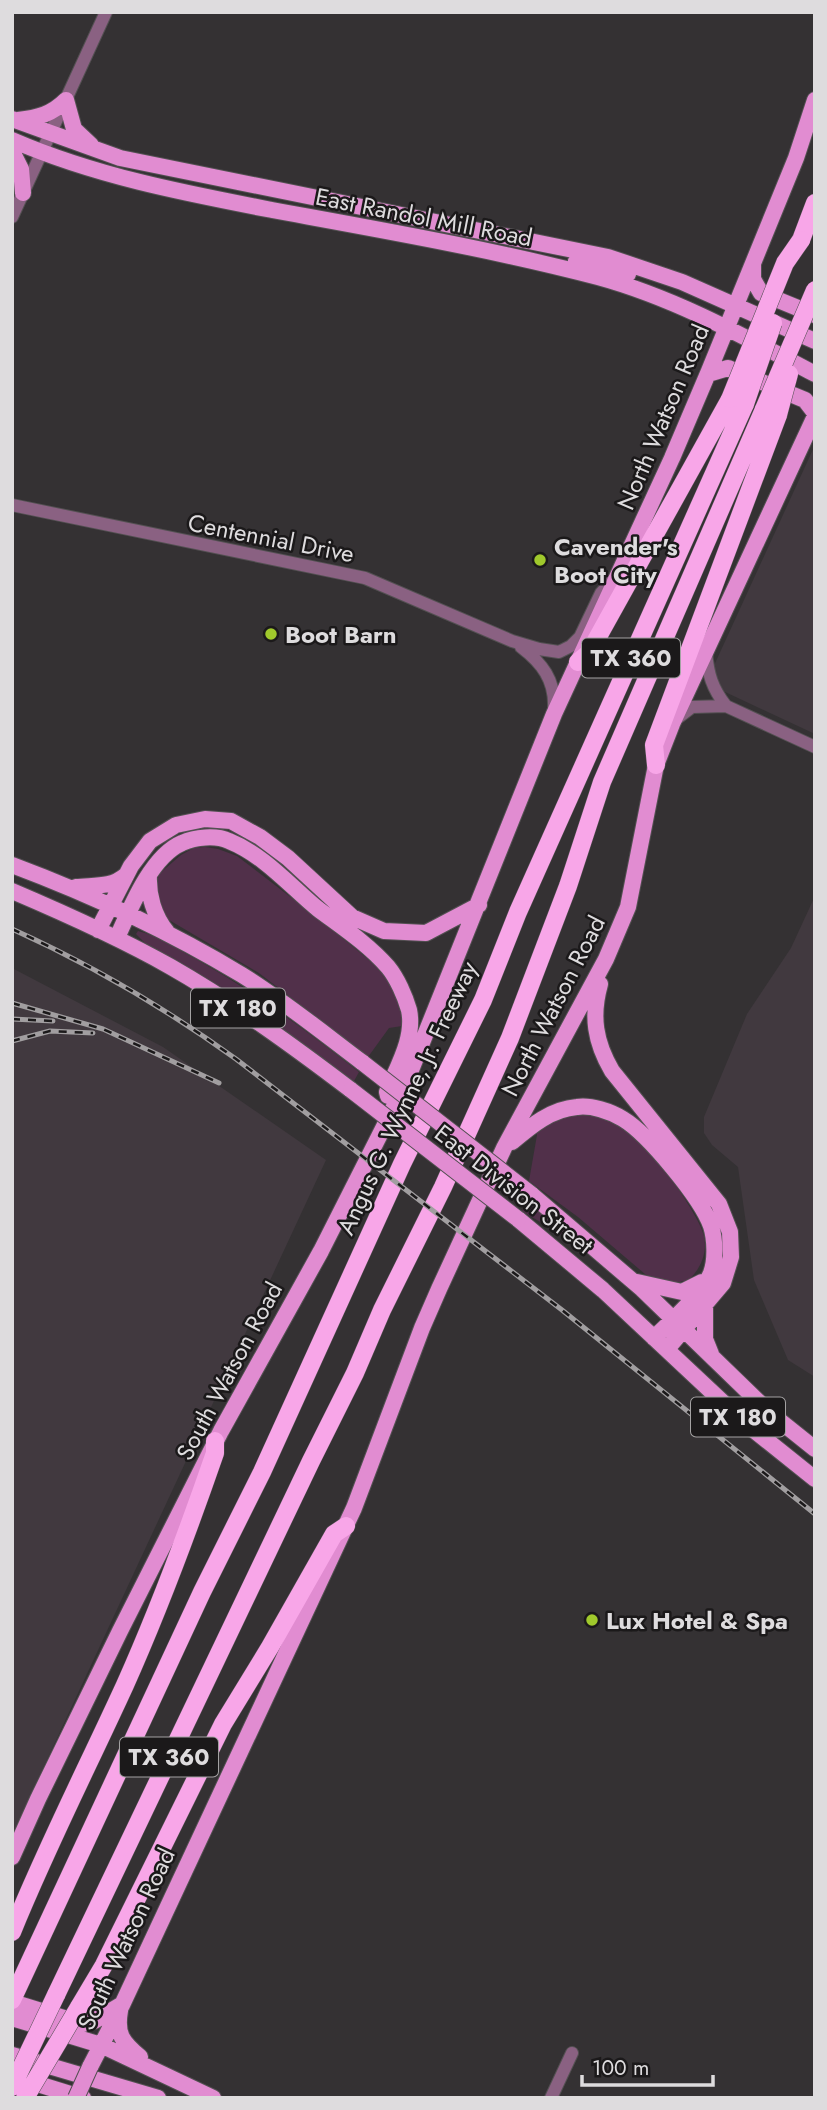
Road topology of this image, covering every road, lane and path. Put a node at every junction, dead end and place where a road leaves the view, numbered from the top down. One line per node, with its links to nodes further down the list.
1 (106, 12): 2 (street)
2 (66, 100): 4 (main road); 5 (street); 8 (main road)
3 (815, 100): 15 (main road, North Watson Road)
4 (13, 120): 5 (main road, East Randol Mill Road)
5 (50, 135): 8 (main road, East Randol Mill Road); 9 (street)
6 (12, 140): 9 (main road, East Randol Mill Road)
7 (12, 150): 10 (main road)
8 (98, 151): 11 (main road, East Randol Mill Road)
9 (41, 153): 10 (street); 12 (main road, East Randol Mill Road)
10 (23, 193): 14 (street)
11 (298, 195): 12 (main road); 17 (main road, East Randol Mill Road)
12 (218, 200): 16 (main road, East Randol Mill Road)
13 (815, 203): 25 (highway, bridge)
14 (12, 216)
15 (752, 261): 19 (main road, North Watson Road); 20 (main road)
16 (538, 263): 17 (main road); 21 (main road, East Randol Mill Road)
17 (650, 270): 19 (main road, East Randol Mill Road)
18 (815, 290): 20 (highway, TX 360, bridge)
19 (735, 305): 21 (main road, North Watson Road); 22 (main road, East Randol Mill Road)
20 (809, 317): 26 (highway, TX 360, bridge)
21 (726, 328): 23 (main road, North Watson Road); 24 (main road, East Randol Mill Road)
22 (815, 341)
23 (708, 374): 27 (main road); 29 (main road, North Watson Road)
24 (815, 374)
25 (738, 401): 32 (highway); 64 (highway, Angus G. Wynne, Jr. Freeway / TX 360)
26 (771, 412): 37 (highway); 72 (highway, TX 360, bridge)
27 (815, 414): 31 (main road, North Watson Road)
28 (12, 505): 30 (street, Centennial Drive)
29 (616, 576): 30 (street, Centennial Drive); 32 (main road, North Watson Road)
30 (512, 640): 34 (street, Centennial Drive)
31 (706, 650): 33 (street); 35 (main road, North Watson Road)
32 (578, 662): 34 (main road, North Watson Road)
33 (726, 706): 35 (street); 36 (street)
34 (554, 714): 44 (main road, North Watson Road)
35 (672, 723): 37 (main road, North Watson Road)
36 (815, 747)
37 (656, 765): 49 (main road, North Watson Road)
38 (12, 865): 41 (main road, East Division Street / TX 180)
39 (149, 874): 45 (main road); 47 (main road); 50 (main road)
40 (126, 875): 41 (main road); 43 (main road); 44 (main road)
41 (68, 887): 43 (main road, East Division Street / TX 180)
42 (12, 891): 46 (main road, East Division Street / TX 180)
43 (110, 904): 45 (main road, East Division Street / TX 180); 46 (main road)
44 (479, 905): 50 (main road, South Watson Road)
45 (128, 913): 47 (main road, East Division Street / TX 180); 48 (main road)
46 (98, 930): 48 (main road, East Division Street / TX 180)
47 (169, 934): 53 (main road, East Division Street / TX 180, bridge)
48 (117, 938): 56 (main road, East Division Street / TX 180, bridge)
49 (606, 959): 51 (main road, North Watson Road); 54 (main road)
50 (392, 1108): 58 (main road, South Watson Road)
51 (504, 1148): 52 (main road); 61 (main road, South Watson Road)
52 (707, 1279): 53 (main road); 55 (main road)
53 (633, 1281): 55 (main road, East Division Street / TX 180)
54 (705, 1306): 55 (main road); 57 (main road)
55 (679, 1324): 56 (main road); 57 (main road, East Division Street / TX 180)
56 (661, 1343): 60 (main road, East Division Street / TX 180)
57 (711, 1357): 59 (main road, East Division Street / TX 180)
58 (215, 1441): 62 (main road, South Watson Road); 63 (highway)
59 (815, 1450)
60 (815, 1479)
61 (346, 1526): 65 (main road, South Watson Road); 73 (highway, bridge)
62 (12, 1857)
63 (12, 1932)
64 (12, 2001): 65 (main road)
65 (122, 2005): 67 (main road, South Watson Road); 71 (main road)
66 (12, 2018): 67 (main road)
67 (101, 2045): 71 (main road); 74 (main road, South Watson Road, bridge)
68 (572, 2053): 78 (street)
69 (12, 2055): 76 (main road)
70 (12, 2076): 75 (main road)
71 (168, 2076): 77 (main road)
72 (12, 2087)
73 (25, 2098)
74 (76, 2098)
75 (83, 2098)
76 (158, 2098)
77 (214, 2098)
78 (551, 2098)

